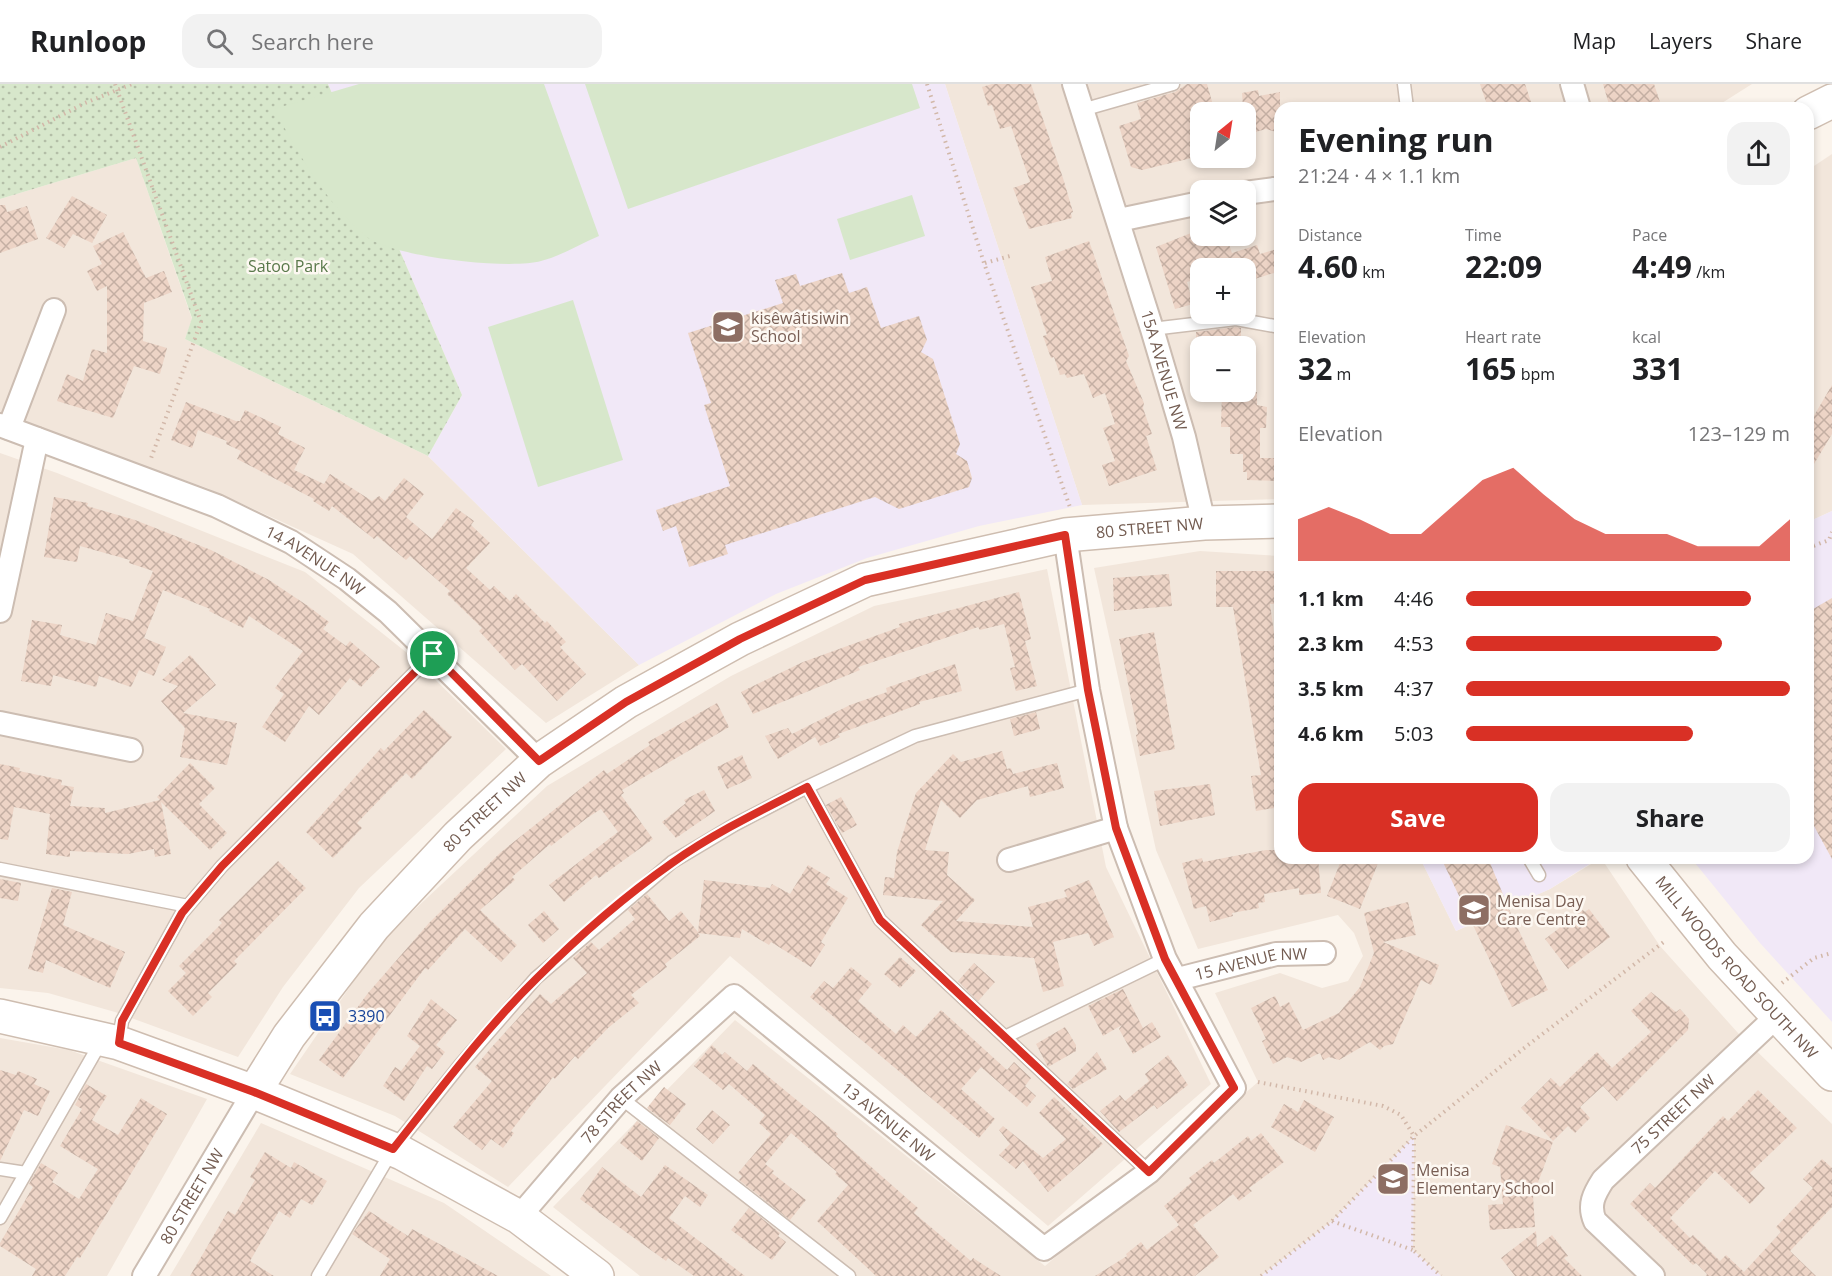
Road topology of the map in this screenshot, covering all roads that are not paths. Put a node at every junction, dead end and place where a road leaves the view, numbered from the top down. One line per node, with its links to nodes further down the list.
1 (1074, 84): 8 (street, 15A AVENUE NW)
2 (1173, 84): 8 (lane)
3 (1404, 84): 6 (lane)
4 (1572, 84): 7 (street)
5 (1832, 101): 9 (street)
6 (1406, 102)
7 (1577, 102)
8 (1082, 110): 13 (street, 15A AVENUE NW)
9 (1814, 110)
10 (1274, 189): 11 (street)
11 (1256, 191)
12 (1190, 204): 13 (street)
13 (1119, 220): 16 (street, 15A AVENUE NW)
14 (54, 310): 17 (street, 14 AVENUE NW)
15 (1274, 326): 16 (lane)
16 (1152, 329): 20 (street, 15A AVENUE NW)
17 (4, 426): 18 (street, 14 AVENUE NW)
18 (37, 439): 22 (street); 23 (street, 14 AVENUE NW)
19 (1274, 521): 20 (street, 80 STREET NW)
20 (1204, 523): 21 (street, 80 STREET NW)
21 (1068, 524): 24 (street, 15 AVENUE NW); 27 (street, 80 STREET NW)
22 (0, 611)
23 (433, 654): 27 (street, 14 AVENUE NW); 35 (lane)
24 (1088, 690): 28 (lane); 29 (street, 15 AVENUE NW)
25 (0, 723): 26 (street)
26 (130, 750)
27 (539, 761): 45 (street, 80 STREET NW)
28 (807, 787): 42 (lane); 47 (lane)
29 (1116, 828): 30 (street); 37 (street, 15 AVENUE NW)
30 (1009, 860)
31 (1533, 864): 34 (lane)
32 (1648, 864): 40 (street, MILL WOODS ROAD SOUTH NW)
33 (0, 869): 35 (lane)
34 (1539, 875)
35 (188, 906): 43 (lane)
36 (1324, 953): 38 (street, 15 AVENUE NW)
37 (1165, 959): 38 (street, 15 AVENUE NW); 42 (lane)
38 (1178, 980): 49 (street, 15 AVENUE NW)
39 (734, 996): 46 (street, 78 STREET NW); 49 (street, 13 AVENUE NW)
40 (1777, 1002): 44 (street, MILL WOODS ROAD SOUTH NW); 57 (street, 75 STREET NW)
41 (0, 1016): 43 (street)
42 (1005, 1037): 49 (lane)
43 (111, 1041): 45 (street); 50 (lane)
44 (1832, 1074)
45 (254, 1092): 47 (street); 53 (street, 80 STREET NW)
46 (621, 1098): 51 (street, 78 STREET NW); 56 (lane)
47 (393, 1149): 51 (street); 54 (lane)
48 (0, 1169): 50 (lane)
49 (1149, 1172)
50 (26, 1173): 52 (lane)
51 (519, 1217): 55 (street)
52 (0, 1218)
53 (144, 1276)
54 (318, 1276)
55 (597, 1276)
56 (849, 1276)
57 (1653, 1276)

